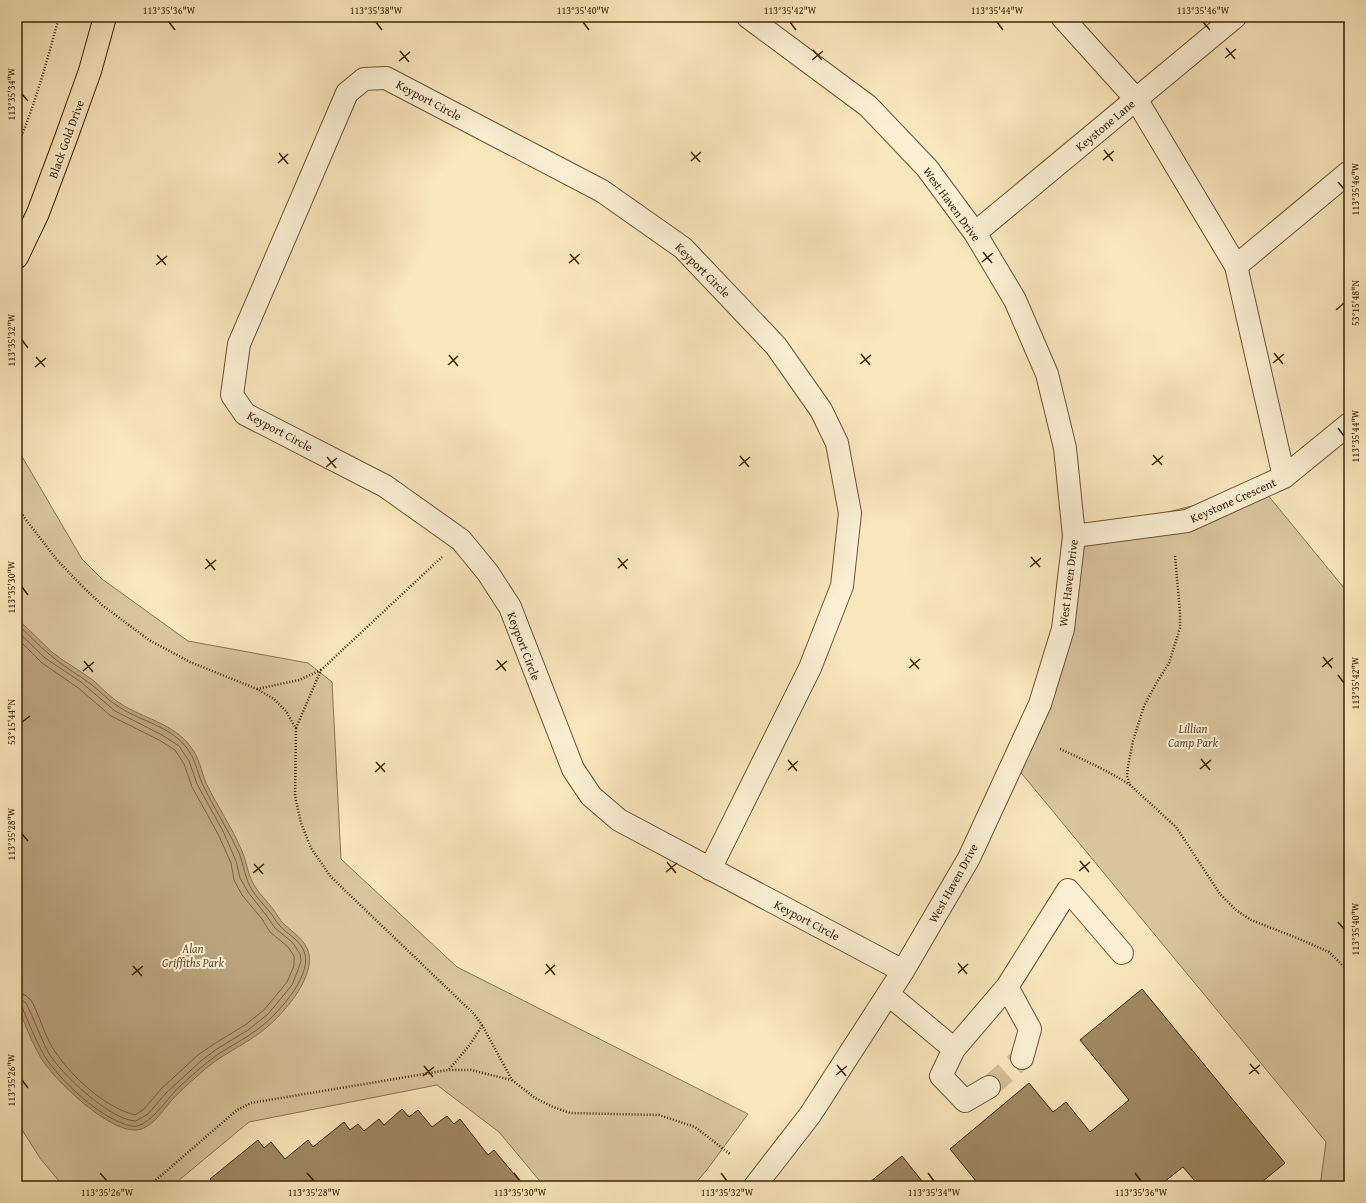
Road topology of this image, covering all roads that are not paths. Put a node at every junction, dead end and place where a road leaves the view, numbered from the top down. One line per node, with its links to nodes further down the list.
1 (105, 17): 8 (main road, Black Gold Drive)
2 (748, 17): 7 (street, West Haven Drive)
3 (1062, 17): 5 (street)
4 (1235, 17): 5 (street, Keystone Lane)
5 (1136, 99): 7 (street, Keystone Lane); 9 (street)
6 (1349, 172): 9 (street)
7 (975, 233): 12 (street, West Haven Drive)
8 (17, 257)
9 (1236, 266): 11 (street)
10 (1349, 424): 11 (street, Keystone Crescent)
11 (1284, 477): 12 (street, Keystone Crescent)
12 (1074, 536): 15 (street, West Haven Drive)
13 (710, 869): 13 (street, Keyport Circle); 15 (street, Keyport Circle)
14 (1122, 953): 16 (street)
15 (903, 971): 17 (street, West Haven Drive)
16 (1007, 987): 18 (street); 19 (street)
17 (888, 994): 18 (street); 21 (street, West Haven Drive)
18 (954, 1049): 20 (street)
19 (1022, 1058)
20 (989, 1087)
21 (755, 1186)

